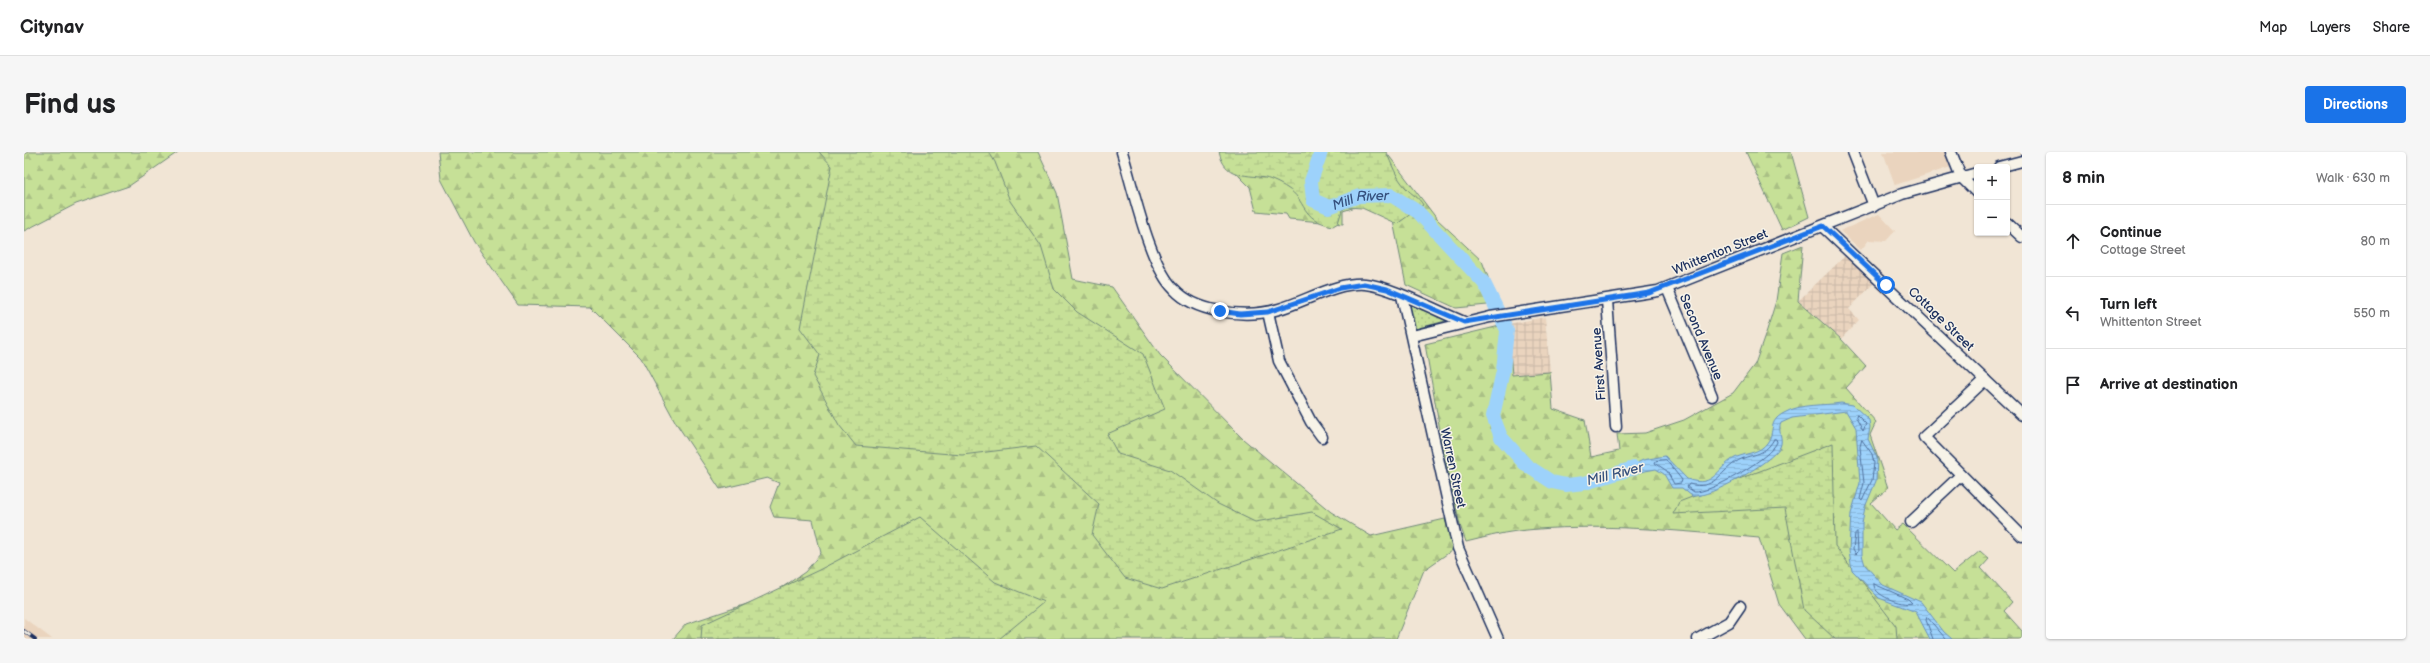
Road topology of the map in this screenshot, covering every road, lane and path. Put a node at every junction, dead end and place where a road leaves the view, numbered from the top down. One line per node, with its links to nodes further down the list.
1 (1122, 152): 16 (street)
2 (1853, 152): 9 (street)
3 (1951, 152): 7 (street)
4 (2022, 161): 5 (street)
5 (2010, 164)
6 (1974, 173): 7 (street, Whittenton Street)
7 (1960, 177): 8 (street); 9 (street, Whittenton Street)
8 (1974, 190)
9 (1874, 206): 10 (street, Whittenton Street)
10 (1823, 226): 13 (street, Whittenton Street); 19 (street, Cottage Street)
11 (2010, 226): 12 (street)
12 (2022, 237)
13 (1666, 288): 15 (street, Whittenton Street); 20 (street, Second Avenue)
14 (1402, 296): 16 (street); 17 (street); 18 (street, Warren Street)
15 (1607, 300): 17 (street, Whittenton Street); 22 (street, First Avenue)
16 (1268, 312): 23 (street)
17 (1464, 322): 18 (street, Whittenton Street)
18 (1412, 336): 28 (street, Warren Street)
19 (1985, 380): 21 (street, Cottage Street); 24 (street)
20 (1712, 396)
21 (2022, 415)
22 (1616, 427)
23 (1322, 437)
24 (1962, 475): 25 (street); 26 (street)
25 (1911, 522)
26 (2022, 536)
27 (1740, 606): 29 (street)
28 (1498, 639)
29 (1698, 639)

